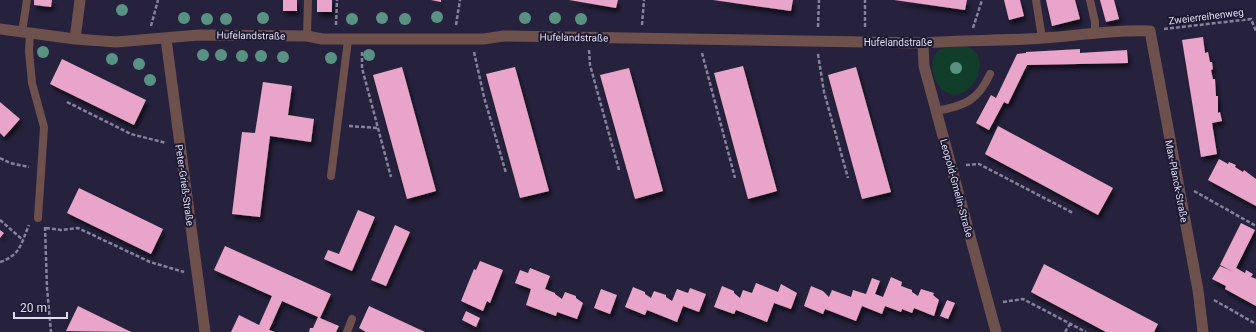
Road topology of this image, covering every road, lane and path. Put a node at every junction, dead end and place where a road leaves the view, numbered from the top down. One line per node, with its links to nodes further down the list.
1 (26, 0): 22 (lane)
2 (80, 0): 27 (street)
3 (158, 0): 13 (path)
4 (308, 0): 24 (lane)
5 (337, 0): 14 (path)
6 (460, 0): 15 (path)
7 (644, 0): 16 (path)
8 (819, 0): 17 (path)
9 (865, 0): 18 (path)
10 (982, 0): 33 (path)
11 (1036, 0): 26 (lane)
12 (1090, 0): 23 (lane)
13 (151, 26)
14 (336, 27)
15 (456, 27)
16 (642, 27)
17 (818, 27)
18 (865, 28)
19 (0, 29): 22 (street, Hufelandstraße)
20 (1150, 31): 21 (path, Zweierreihenweg); 23 (street, Hufelandstraße); 51 (street, Max-Planck-Straße)
21 (1256, 31)
22 (26, 32): 27 (street, Hufelandstraße); 44 (lane)
23 (1095, 34): 26 (street, Hufelandstraße)
24 (307, 36): 28 (street, Hufelandstraße); 31 (street, Hufelandstraße)
25 (587, 37): 29 (street, Hufelandstraße); 30 (street, Hufelandstraße); 45 (path)
26 (1042, 38): 33 (street, Hufelandstraße)
27 (75, 39): 28 (street, Hufelandstraße)
28 (166, 39): 41 (street, Peter-Grieß-Straße)
29 (471, 39): 32 (street, Hufelandstraße); 46 (path)
30 (698, 39): 34 (street, Hufelandstraße); 49 (path)
31 (348, 40): 32 (street, Hufelandstraße); 39 (lane)
32 (362, 40): 40 (path)
33 (972, 40): 35 (street, Hufelandstraße)
34 (816, 41): 35 (street, Hufelandstraße); 50 (path)
35 (923, 43): 38 (street, Leopold-Gmelin-Straße)
36 (990, 74): 38 (lane)
37 (67, 102): 41 (path)
38 (936, 111): 43 (street, Leopold-Gmelin-Straße)
39 (338, 124): 40 (path); 47 (lane)
40 (378, 128): 48 (path)
41 (180, 147): 59 (street, Peter-Grieß-Straße)
42 (0, 158): 44 (path)
43 (951, 167): 52 (path); 61 (street, Leopold-Gmelin-Straße)
44 (41, 169): 53 (lane)
45 (619, 170)
46 (506, 173)
47 (331, 176)
48 (392, 177)
49 (735, 178)
50 (848, 178)
51 (1177, 181): 55 (path); 60 (street, Max-Planck-Straße)
52 (1073, 214)
53 (38, 218): 56 (path); 57 (path)
54 (0, 220): 57 (path)
55 (1256, 226)
56 (45, 228): 59 (path); 65 (path)
57 (23, 240): 58 (path)
58 (0, 262)
59 (198, 276): 66 (street, Peter-Grieß-Straße)
60 (1198, 290): 64 (path); 71 (street, Max-Planck-Straße)
61 (988, 303): 63 (path); 68 (street, Leopold-Gmelin-Straße)
62 (352, 319): 67 (lane)
63 (1070, 324): 69 (path); 70 (path)
64 (1256, 324)
65 (51, 332)
66 (205, 332)
67 (347, 332)
68 (996, 332)
69 (1065, 332)
70 (1086, 332)
71 (1203, 332)

